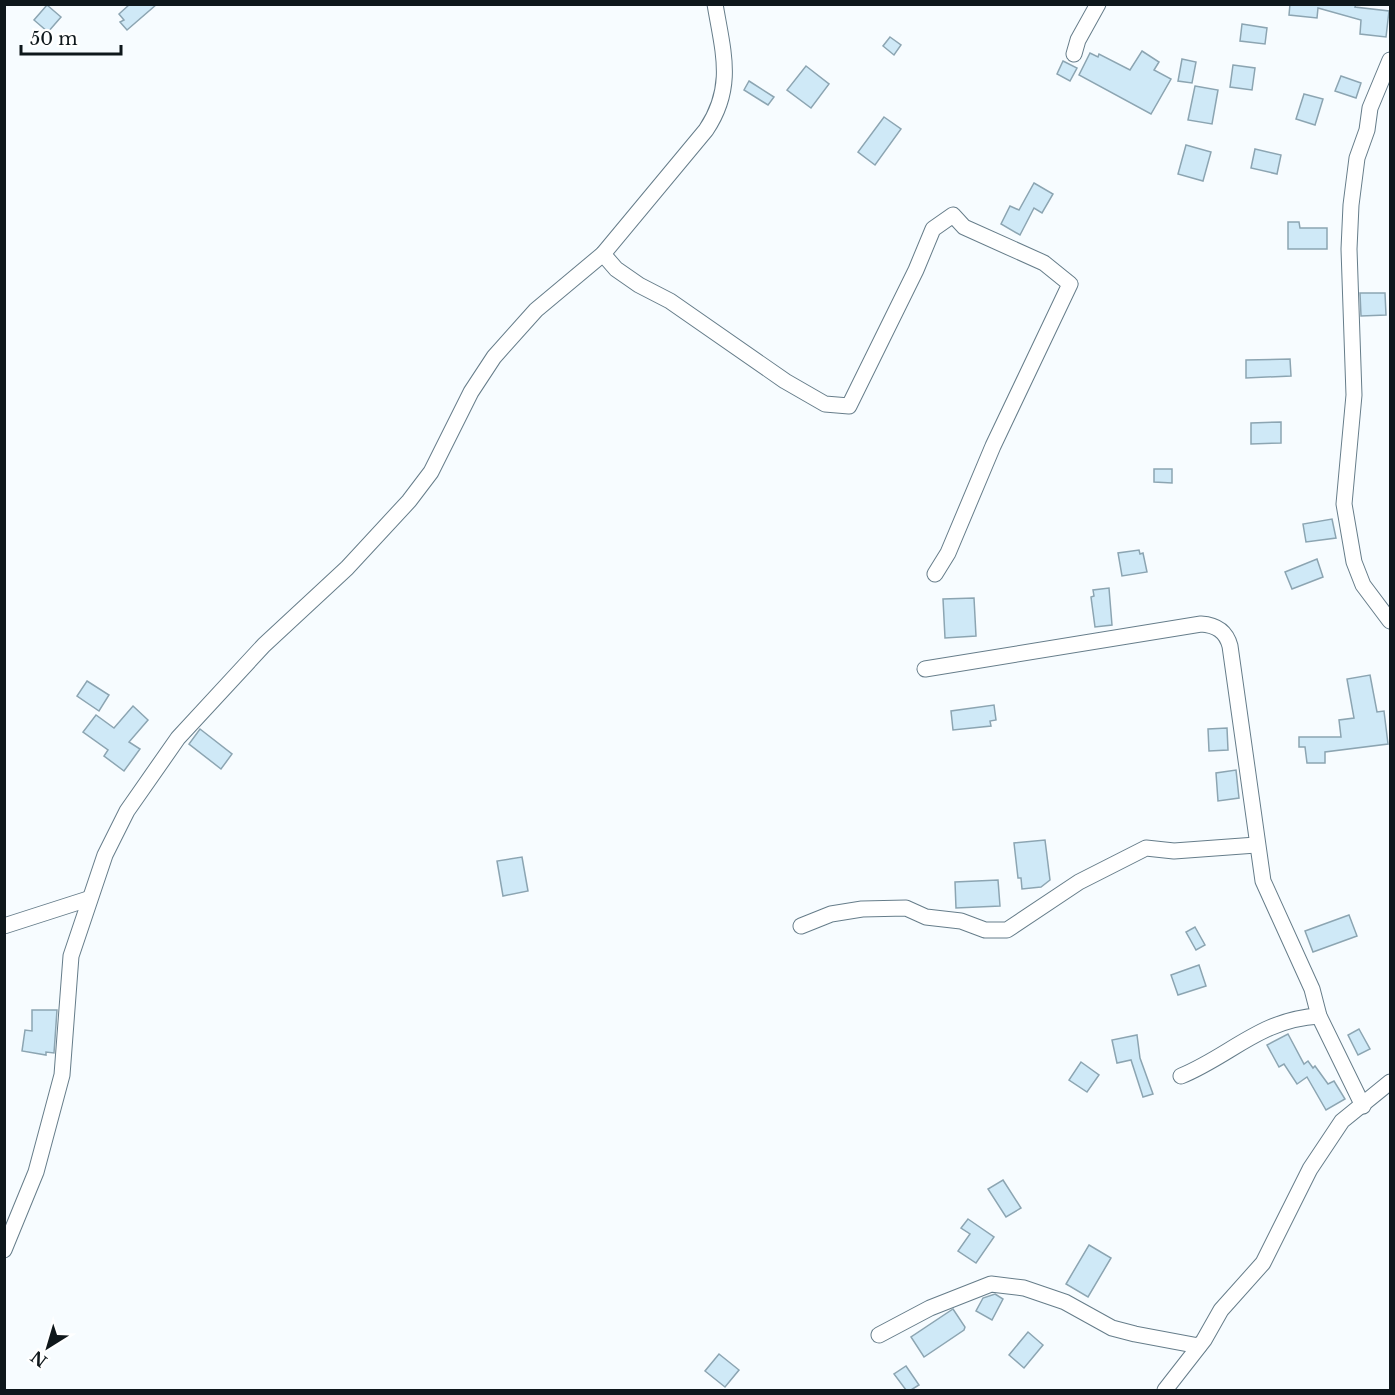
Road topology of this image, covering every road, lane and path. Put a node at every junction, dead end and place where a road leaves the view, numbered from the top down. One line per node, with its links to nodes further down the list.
1 (715, 4): 5 (street)
2 (1098, 4): 3 (street)
3 (1074, 54)
4 (1390, 60): 7 (street)
5 (603, 254): 6 (street); 10 (street)
6 (935, 574)
7 (1390, 621)
8 (925, 669): 9 (street)
9 (1256, 845): 12 (street); 13 (street)
10 (88, 899): 11 (street); 17 (street)
11 (4, 926)
12 (801, 927)
13 (1319, 1016): 14 (street); 16 (street)
14 (1181, 1076)
15 (1390, 1082): 16 (street)
16 (1363, 1106): 19 (street)
17 (4, 1250)
18 (879, 1335): 19 (street)
19 (1199, 1346): 20 (street)
20 (1165, 1390)

